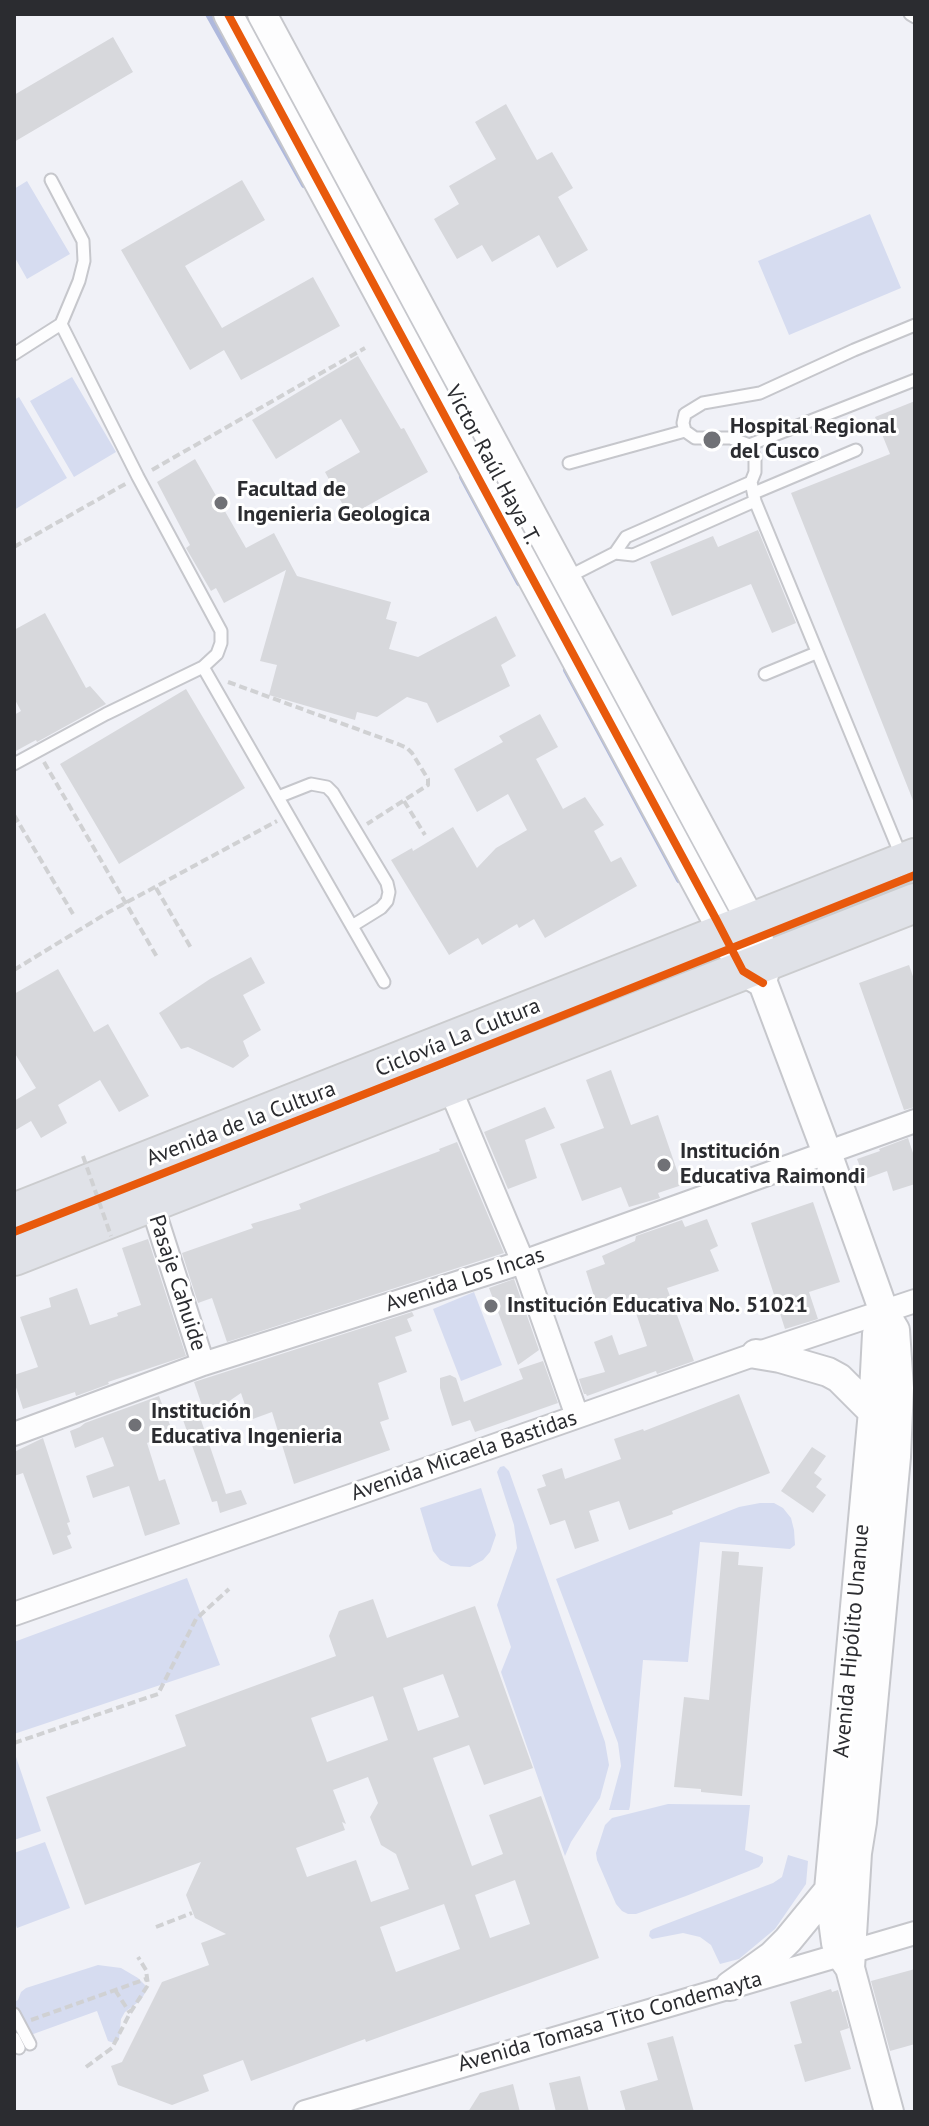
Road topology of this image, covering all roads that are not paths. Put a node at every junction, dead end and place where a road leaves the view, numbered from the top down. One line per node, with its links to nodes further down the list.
1 (264, 19): 2 (street); 14 (street, Victor Raúl Haya T.)
2 (234, 26): 15 (street, Victor Raúl Haya T.)
3 (51, 180): 4 (lane)
4 (61, 324): 6 (lane); 17 (lane)
5 (915, 325): 8 (lane)
6 (14, 354)
7 (915, 380): 9 (lane)
8 (685, 431): 9 (lane); 11 (lane)
9 (749, 445): 12 (lane)
10 (856, 450): 12 (lane)
11 (569, 463)
12 (753, 492): 13 (lane); 13 (lane); 16 (lane)
13 (615, 553): 14 (lane)
14 (566, 578): 15 (lane); 24 (street, Victor Raúl Haya T.)
15 (540, 592): 24 (street, Victor Raúl Haya T.)
16 (816, 653): 18 (lane); 21 (lane)
17 (203, 667): 19 (lane); 20 (lane)
18 (765, 674)
19 (14, 764)
20 (278, 797): 23 (lane); 23 (lane)
21 (909, 860): 24 (highway, Avenida de la Cultura)
22 (915, 903): 25 (highway, Avenida de la Cultura)
23 (352, 926): 26 (lane)
24 (738, 928): 25 (street, Avenida Hipólito Unanue); 31 (highway, Avenida de la Cultura)
25 (757, 972): 27 (highway, Avenida de la Cultura); 29 (street, Avenida Hipólito Unanue)
26 (384, 982)
27 (449, 1086): 30 (highway, Avenida de la Cultura); 33 (street)
28 (915, 1121): 29 (street, Avenida Los Incas)
29 (827, 1153): 33 (street, Avenida Los Incas); 35 (street, Avenida Hipólito Unanue)
30 (151, 1202): 32 (highway, Avenida de la Cultura); 37 (street, Pasaje Cahuide)
31 (14, 1213)
32 (14, 1256)
33 (523, 1262): 37 (street, Avenida Los Incas); 39 (street)
34 (915, 1301): 35 (street, Avenida Micaela Bastidas)
35 (884, 1312): 36 (street, Avenida Micaela Bastidas); 38 (street, Avenida Hipólito Unanue); 41 (street, Avenida Hipólito Unanue)
36 (756, 1354): 38 (street); 39 (street, Avenida Micaela Bastidas)
37 (203, 1364): 40 (street, Avenida Los Incas)
38 (873, 1411): 41 (street); 44 (street, Avenida Hipólito Unanue)
39 (577, 1416): 42 (street, Avenida Micaela Bastidas)
40 (14, 1434)
41 (897, 1438): 43 (street, Avenida Hipólito Unanue)
42 (14, 1614)
43 (857, 1853): 44 (street); 46 (street, Avenida Hipólito Unanue)
44 (829, 1890): 46 (street, Avenida Hipólito Unanue); 47 (street)
45 (915, 1933): 46 (street, Avenida Tomasa Tito Condemayta)
46 (847, 1958): 47 (street, Avenida Tomasa Tito Condemayta); 51 (street, Avenida Hipólito Unanue)
47 (730, 1986): 50 (street, Avenida Tomasa Tito Condemayta)
48 (17, 2019): 49 (lane)
49 (21, 2044)
50 (305, 2112)
51 (889, 2112)

